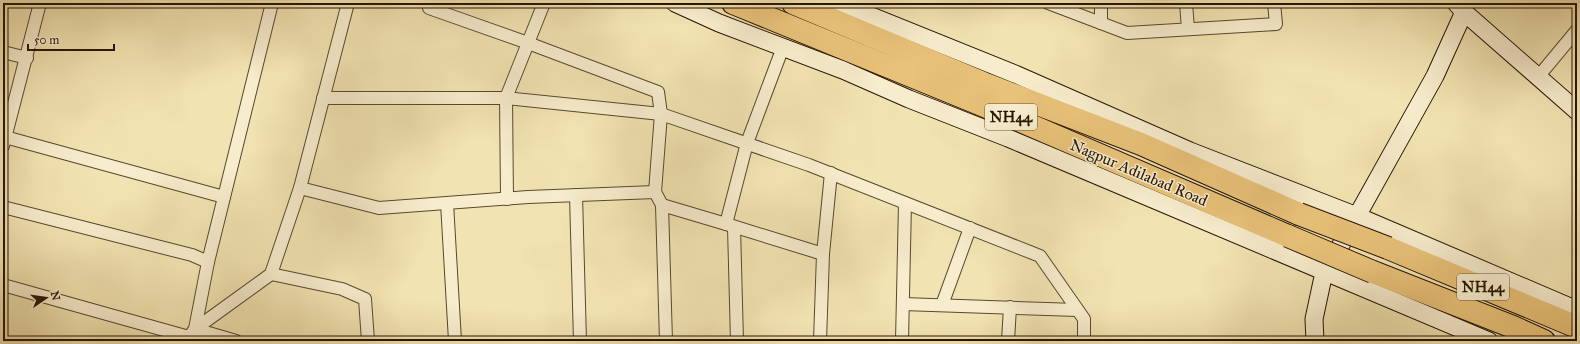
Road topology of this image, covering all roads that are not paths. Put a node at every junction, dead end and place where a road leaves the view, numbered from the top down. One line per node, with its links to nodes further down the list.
1 (40, 3): 21 (street)
2 (272, 3): 33 (street)
3 (348, 3): 23 (street)
4 (544, 3): 18 (street)
5 (676, 3): 19 (street)
6 (733, 3): 66 (highway, Nagpur Adilabad Road / NH44, bridge)
7 (793, 3): 52 (highway, Nagpur Adilabad Road / NH44, bridge)
8 (839, 3): 39 (street)
9 (1048, 3): 15 (street)
10 (1101, 3): 15 (street)
11 (1186, 3): 16 (street)
12 (1274, 3): 16 (street)
13 (429, 8): 18 (street)
14 (1460, 8): 22 (street); 39 (street)
15 (1101, 23): 16 (street)
16 (1188, 29)
17 (1577, 30): 22 (street)
18 (528, 43): 24 (street); 26 (street)
19 (783, 47): 28 (street); 44 (street)
20 (3, 52): 21 (street)
21 (27, 58): 27 (street)
22 (1538, 77): 25 (street)
23 (323, 98): 24 (street); 30 (street)
24 (506, 98): 26 (street); 34 (street)
25 (1577, 111)
26 (661, 114): 28 (street); 31 (street)
27 (4, 142): 33 (street)
28 (747, 143): 29 (street); 40 (street)
29 (831, 173): 36 (street); 42 (street)
30 (300, 188): 35 (street); 45 (street)
31 (655, 192): 32 (street); 37 (street)
32 (576, 195): 34 (street); 57 (street)
33 (224, 197): 43 (street)
34 (507, 199): 35 (street)
35 (447, 203): 56 (street)
36 (905, 203): 41 (street); 47 (street)
37 (662, 205): 40 (street); 58 (street)
38 (3, 207): 43 (street)
39 (1357, 216): 44 (street); 51 (street)
40 (730, 226): 42 (street); 59 (street)
41 (970, 228): 48 (street); 50 (street)
42 (823, 254): 60 (street)
43 (208, 262): 53 (street)
44 (1326, 272): 64 (street); 65 (street)
45 (271, 274): 53 (street); 55 (street)
46 (3, 285): 53 (street)
47 (903, 304): 48 (street); 61 (street)
48 (942, 305): 49 (street)
49 (1010, 307): 50 (street); 62 (street)
50 (1077, 310): 63 (street)
51 (1577, 310)
52 (1577, 327)
53 (190, 336): 54 (street)
54 (236, 341)
55 (368, 341)
56 (455, 341)
57 (580, 341)
58 (666, 341)
59 (737, 341)
60 (820, 341)
61 (902, 341)
62 (1008, 341)
63 (1084, 341)
64 (1316, 341)
65 (1489, 341)
66 (1544, 341)

